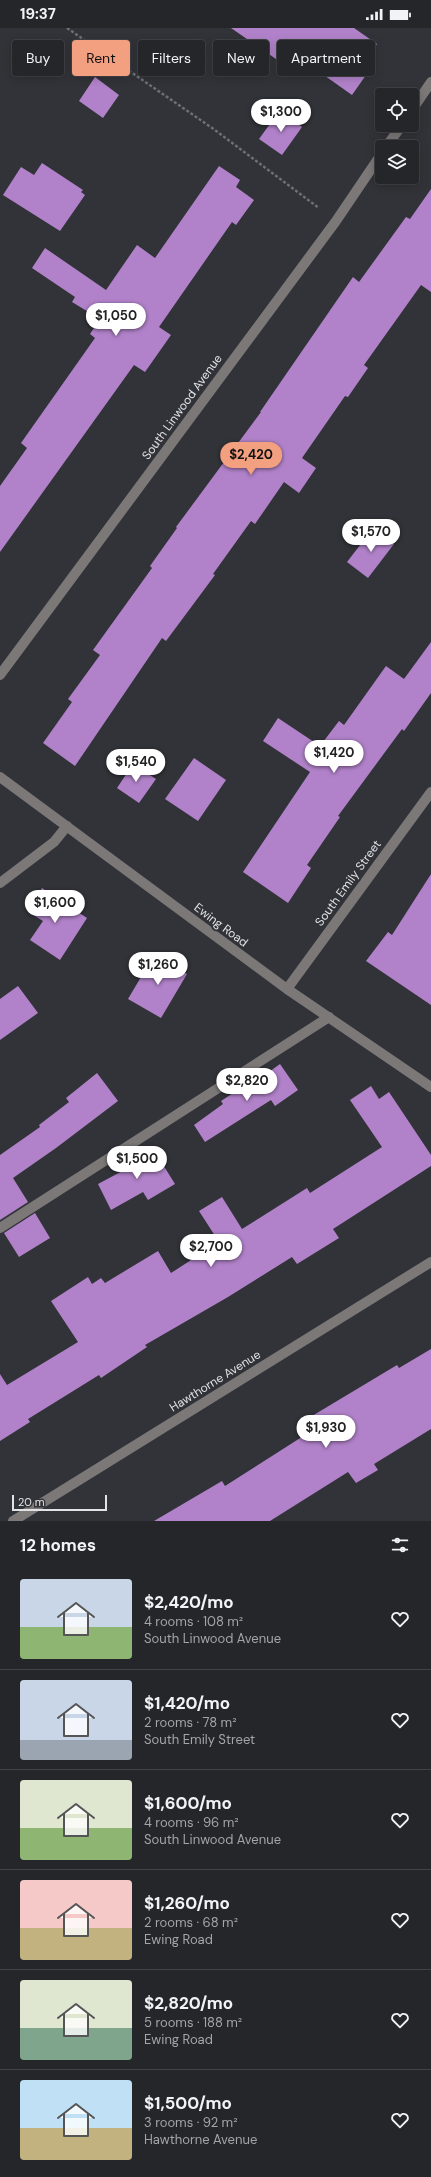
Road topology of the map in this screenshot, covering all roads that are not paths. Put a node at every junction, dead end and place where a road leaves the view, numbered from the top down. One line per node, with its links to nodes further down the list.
1 (431, 82): 2 (street)
2 (419, 100)
3 (375, 163): 4 (street, South Linwood Avenue)
4 (0, 675)
5 (0, 777): 7 (street, Ewing Road)
6 (431, 792): 9 (street, South Emily Street)
7 (67, 826): 8 (street); 9 (street, Ewing Road)
8 (0, 883)
9 (287, 989): 10 (street, Ewing Road)
10 (329, 1017): 11 (street, Ewing Road); 12 (street)
11 (431, 1087)
12 (0, 1228)
13 (431, 1262): 14 (street, Hawthorne Avenue)
14 (13, 1521)

